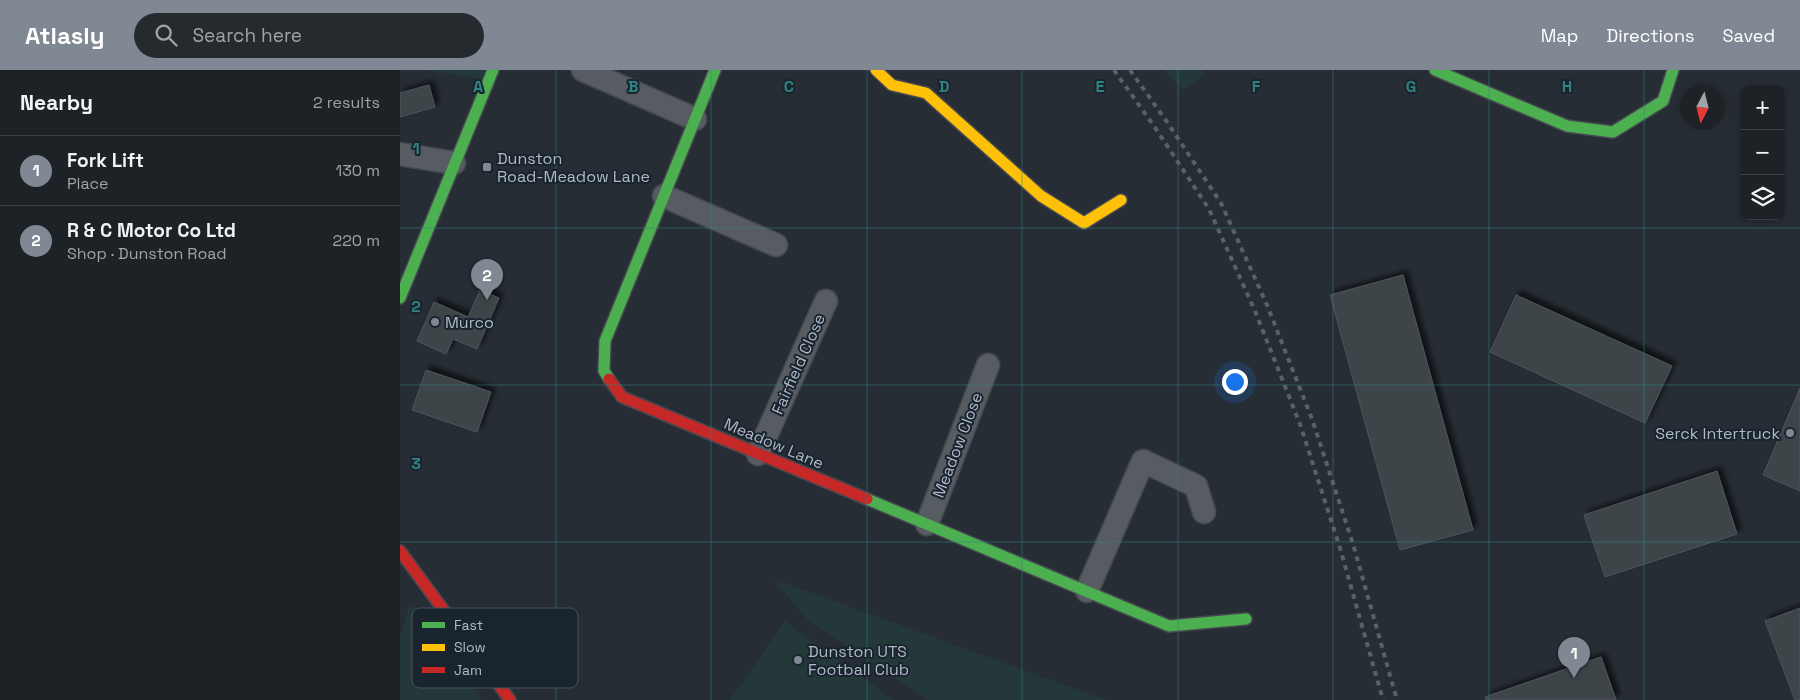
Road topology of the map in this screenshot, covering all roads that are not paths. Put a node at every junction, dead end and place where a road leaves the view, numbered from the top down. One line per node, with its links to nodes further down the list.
1 (493, 70): 9 (street)
2 (583, 70): 7 (street)
3 (715, 70): 7 (street, Meadow Lane)
4 (876, 70): 11 (street)
5 (1436, 70): 6 (street)
6 (1673, 70)
7 (695, 118): 10 (street, Meadow Lane)
8 (400, 154): 9 (street)
9 (454, 163): 13 (street)
10 (664, 196): 12 (street); 16 (street, Meadow Lane)
11 (1121, 200)
12 (776, 245)
13 (400, 298)
14 (826, 301): 16 (street, Fairfield Close)
15 (988, 365): 18 (street, Meadow Close)
16 (758, 454): 18 (street, Meadow Lane)
17 (1204, 512): 20 (street)
18 (927, 524): 20 (street, Meadow Lane)
19 (400, 551): 21 (street)
20 (1087, 592): 22 (street, Meadow Lane)
21 (442, 608)
22 (1246, 619)
23 (501, 688): 24 (street)
24 (510, 700)

